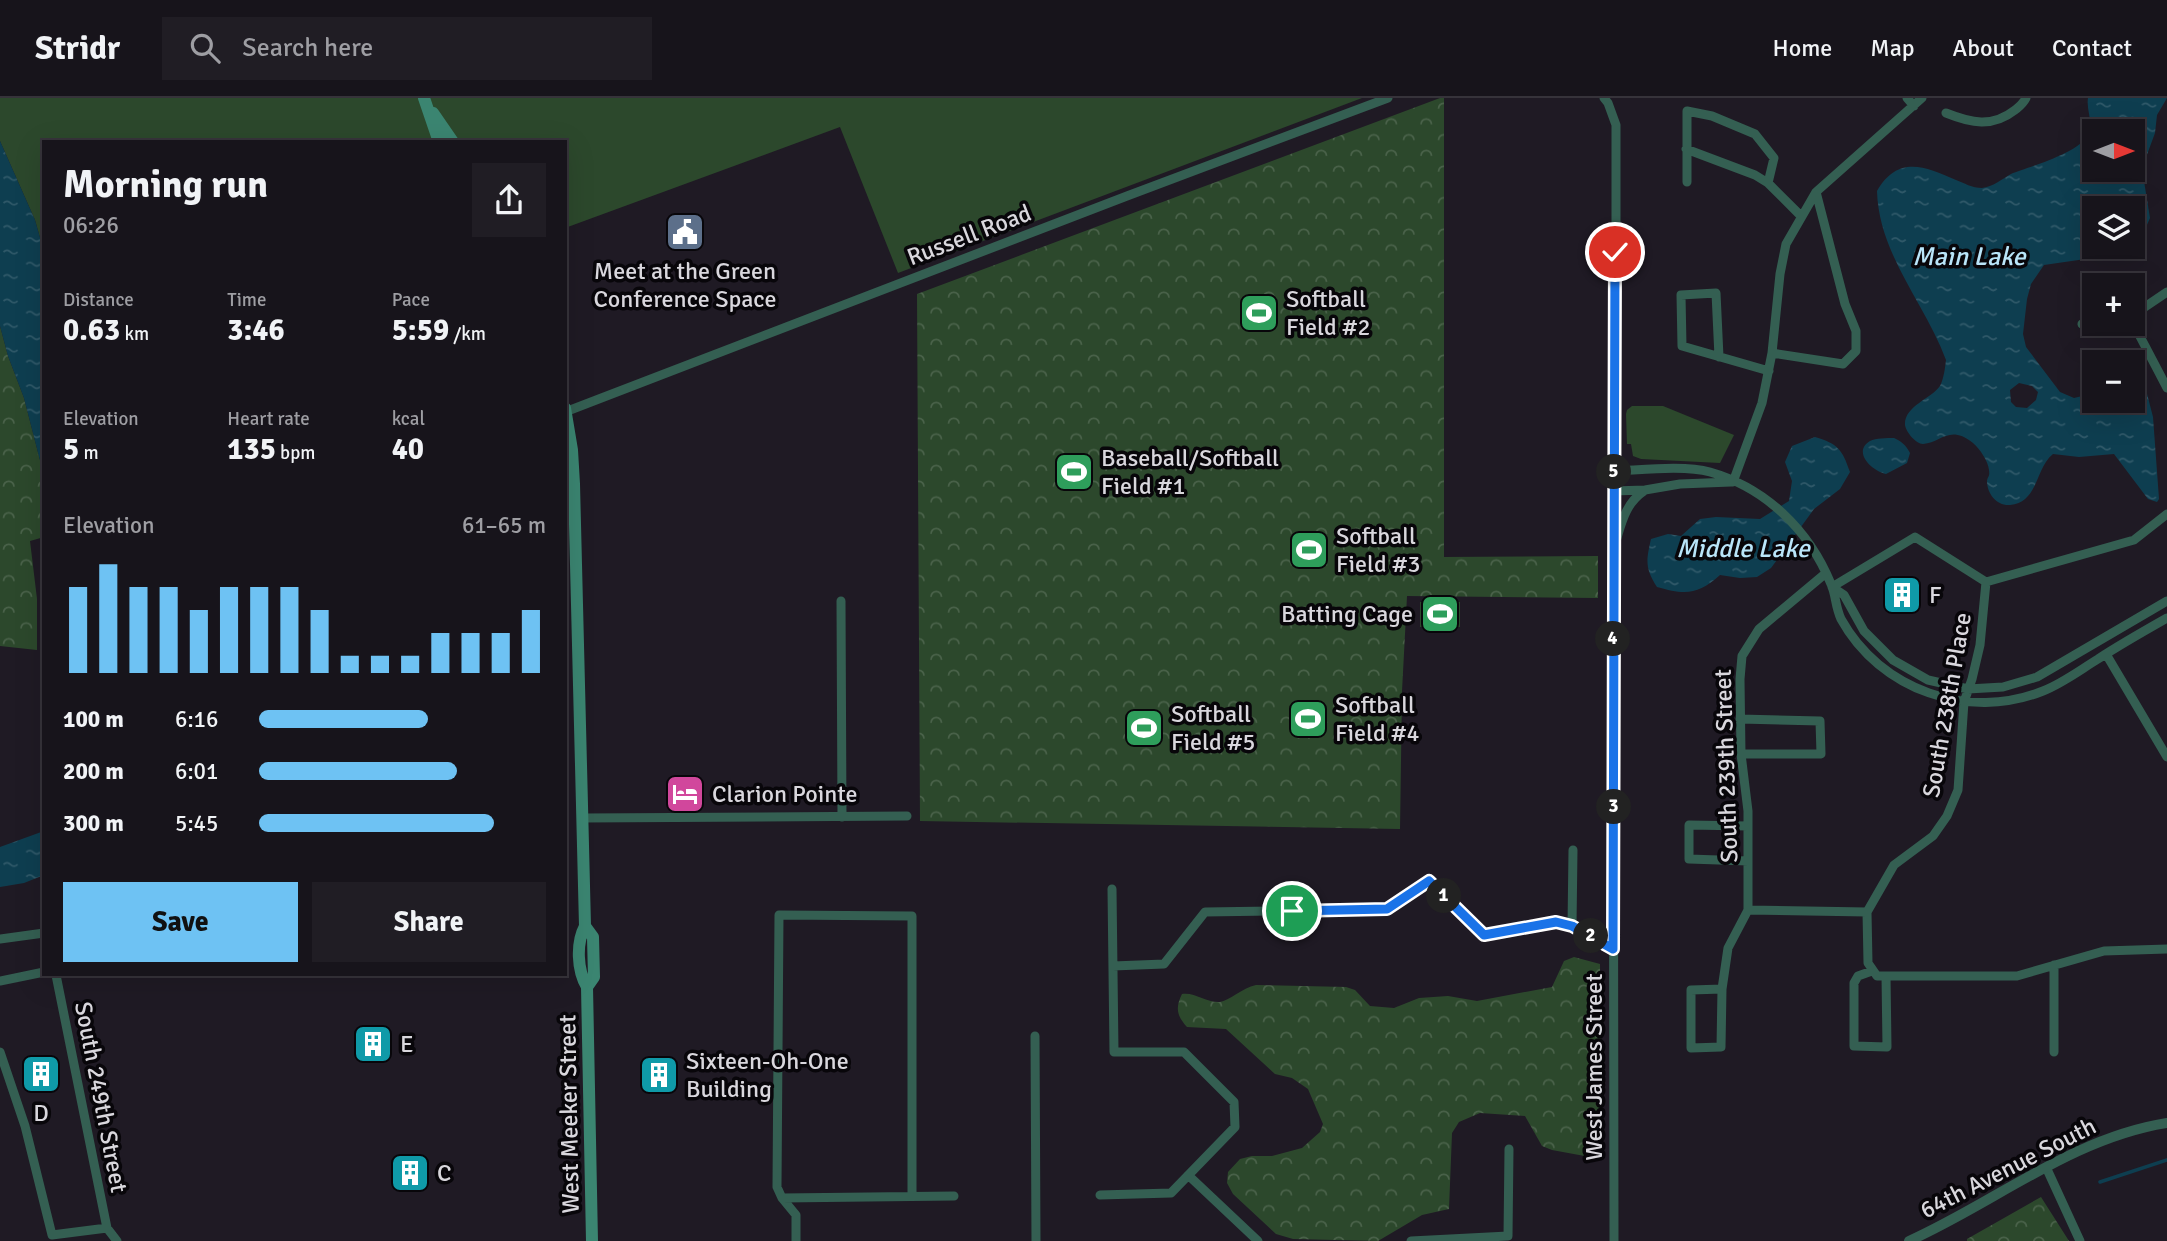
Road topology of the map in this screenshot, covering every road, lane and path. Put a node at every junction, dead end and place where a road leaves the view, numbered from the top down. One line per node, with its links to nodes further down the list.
1 (1388, 98): 23 (street, Russell Road)
2 (1604, 98): 25 (street, West James Street)
3 (1907, 98): 7 (street)
4 (1922, 98): 7 (street)
5 (2026, 98): 8 (street)
6 (427, 103): 9 (main road); 10 (main road)
7 (1914, 106): 14 (street)
8 (1946, 113)
9 (438, 140)
10 (452, 140)
11 (1686, 149): 12 (street); 13 (street); 13 (street)
12 (1687, 182)
13 (1768, 183): 15 (street)
14 (1816, 192): 15 (street); 19 (street)
15 (1801, 216): 19 (street)
16 (2167, 292): 17 (street)
17 (2145, 307)
18 (2140, 336): 22 (street)
19 (1772, 353): 21 (street)
20 (1718, 356): 20 (street); 21 (street)
21 (1769, 372): 26 (street)
22 (2167, 388)
23 (567, 411)
24 (567, 418): 45 (main road, West Meeker Street)
25 (1615, 471): 26 (street); 27 (street, West James Street)
26 (1733, 482): 28 (street); 31 (street)
27 (1613, 491): 28 (street); 30 (street, West James Street)
28 (1646, 491): 30 (street)
29 (2167, 514): 32 (street)
30 (1613, 549): 55 (street, West James Street)
31 (1826, 573): 33 (street); 40 (street, South 239th Street)
32 (1986, 582): 33 (street); 38 (street, South 238th Place)
33 (1832, 587): 38 (street); 39 (street)
34 (841, 601): 44 (street)
35 (2167, 601): 38 (street)
36 (2167, 618): 37 (street)
37 (2106, 654): 39 (street); 42 (street)
38 (1968, 689): 39 (street, South 238th Place)
39 (1964, 702): 51 (street, South 238th Place)
40 (1741, 719): 41 (street, South 239th Street); 41 (street)
41 (1741, 754): 46 (street, South 239th Street)
42 (2167, 757)
43 (907, 816): 44 (street)
44 (842, 817): 45 (street)
45 (583, 818): 78 (main road, West Meeker Street)
46 (1748, 826): 48 (street, South 239th Street); 48 (street)
47 (1573, 850): 52 (street)
48 (1748, 861): 50 (street, South 239th Street)
49 (1112, 889): 58 (street)
50 (1748, 909): 51 (street); 64 (street, South 239th Street)
51 (1867, 912): 59 (street)
52 (1572, 926): 55 (street); 58 (street)
53 (42, 933): 54 (street)
54 (0, 939)
55 (1613, 949): 83 (street, West James Street)
56 (2167, 949): 57 (street)
57 (2054, 965): 62 (street); 67 (street)
58 (1113, 966): 71 (street)
59 (1872, 971): 62 (street); 62 (street)
60 (42, 972): 63 (street)
61 (56, 976): 76 (street, South 249th Street)
62 (1886, 976)
63 (0, 981)
64 (1722, 989): 64 (street, South 239th Street)
65 (1035, 1036): 80 (street)
66 (0, 1052): 76 (street)
67 (2054, 1052)
68 (2167, 1124): 70 (street, 64th Avenue South)
69 (1509, 1149): 82 (street)
70 (2046, 1167): 84 (street, 64th Avenue South); 85 (street)
71 (1188, 1175): 72 (street); 81 (street)
72 (1100, 1195)
73 (912, 1196): 74 (street); 75 (street); 75 (street)
74 (954, 1196)
75 (782, 1198): 79 (street)
76 (107, 1228): 77 (street)
77 (117, 1241)
78 (592, 1241)
79 (796, 1241)
80 (1036, 1241)
81 (1258, 1241)
82 (1411, 1241)
83 (1614, 1241)
84 (1909, 1241)
85 (2080, 1241)

